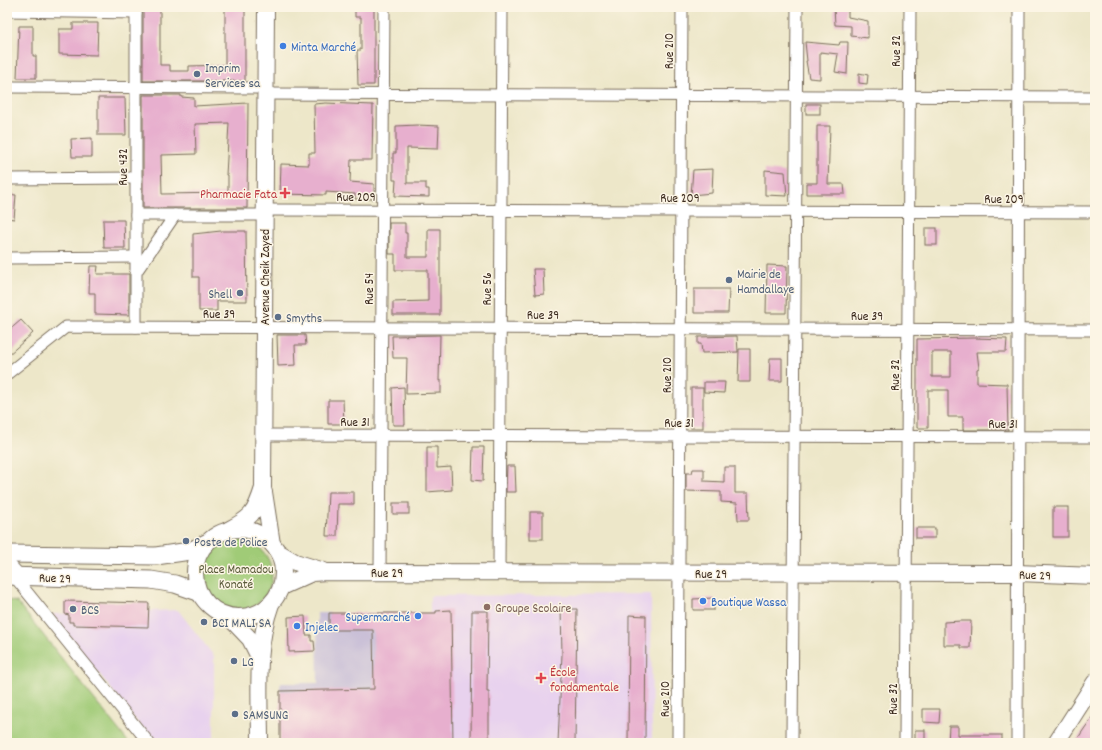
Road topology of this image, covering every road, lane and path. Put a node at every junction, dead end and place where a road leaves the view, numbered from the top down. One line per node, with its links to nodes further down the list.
1 (266, 7): 12 (main road, Avenue Cheik Zayed)
2 (384, 7): 13 (street, Rue 54)
3 (502, 7): 14 (street, Rue 56)
4 (682, 7): 15 (street, Rue 210)
5 (797, 7): 16 (street)
6 (910, 7): 17 (street, Rue 32)
7 (1019, 7): 18 (street)
8 (136, 10): 9 (street); 11 (street, Rue 432)
9 (7, 11)
10 (7, 87): 11 (street)
11 (136, 88): 12 (street); 20 (street, Rue 432)
12 (265, 91): 13 (street); 25 (main road, Avenue Cheik Zayed)
13 (383, 95): 14 (street); 22 (street, Rue 54)
14 (502, 95): 15 (street); 23 (street, Rue 56)
15 (681, 95): 16 (street); 24 (street, Rue 210)
16 (796, 96): 17 (street); 26 (street)
17 (909, 96): 18 (street); 27 (street, Rue 32)
18 (1019, 96): 19 (street); 28 (street)
19 (1095, 96)
20 (136, 178): 21 (street); 30 (street, Rue 432)
21 (7, 179)
22 (382, 210): 23 (street, Rue 209); 25 (street, Rue 209); 37 (street, Rue 54)
23 (501, 211): 24 (street, Rue 209); 38 (street, Rue 56)
24 (681, 211): 26 (street, Rue 209); 39 (street, Rue 210)
25 (265, 212): 31 (street, Rue 209); 36 (main road, Avenue Cheik Zayed)
26 (795, 212): 27 (street, Rue 209); 40 (street)
27 (908, 212): 28 (street, Rue 209); 41 (street, Rue 32)
28 (1018, 212): 29 (street, Rue 209); 42 (street)
29 (1095, 212)
30 (136, 215): 31 (street, Rue 209); 32 (street, Rue 432)
31 (175, 215): 34 (street)
32 (136, 257): 33 (street); 34 (street, Rue 432)
33 (7, 258)
34 (136, 273): 35 (street, Rue 432)
35 (136, 327): 36 (street, Rue 39); 44 (street, Rue 39)
36 (264, 327): 37 (street, Rue 39); 45 (main road, Avenue Cheik Zayed)
37 (382, 328): 38 (street, Rue 39); 46 (street, Rue 54)
38 (500, 328): 39 (street, Rue 39); 47 (street, Rue 56)
39 (680, 329): 40 (street, Rue 39); 48 (street, Rue 210)
40 (795, 329): 41 (street, Rue 39); 49 (street)
41 (908, 330): 42 (street, Rue 39); 50 (street, Rue 32)
42 (1018, 330): 43 (street, Rue 39); 51 (street)
43 (1095, 330)
44 (7, 374)
45 (264, 435): 46 (street, Rue 31); 53 (main road, Avenue Cheik Zayed)
46 (381, 435): 47 (street, Rue 31); 59 (street, Rue 54)
47 (500, 435): 48 (street, Rue 31); 60 (street, Rue 56)
48 (679, 436): 49 (street, Rue 31); 62 (street, Rue 210)
49 (794, 436): 50 (street, Rue 31); 63 (street)
50 (907, 436): 51 (street, Rue 31); 64 (street, Rue 32)
51 (1018, 437): 52 (street, Rue 31); 65 (street)
52 (1095, 437)
53 (263, 488): 54 (main road, Avenue Cheik Zayed); 56 (main road)
54 (228, 530): 55 (main road); 56 (main road)
55 (206, 543): 57 (main road); 68 (main road)
56 (275, 548): 58 (main road, Rue 29); 67 (main road)
57 (7, 554)
58 (327, 572): 59 (main road, Rue 29); 67 (main road, Rue 29)
59 (380, 572): 60 (main road, Rue 29)
60 (499, 572): 62 (main road, Rue 29)
61 (11, 573): 68 (main road, Rue 29); 73 (street)
62 (679, 573): 63 (main road, Rue 29); 75 (street, Rue 210)
63 (793, 573): 64 (main road, Rue 29); 76 (street)
64 (906, 573): 65 (main road, Rue 29); 77 (street, Rue 32)
65 (1017, 573): 66 (main road, Rue 29); 78 (street)
66 (1095, 576)
67 (281, 586): 69 (main road)
68 (198, 592): 70 (main road)
69 (271, 604): 70 (main road); 71 (main road)
70 (229, 617): 71 (main road)
71 (259, 658): 74 (main road)
72 (1095, 682): 79 (main road)
73 (150, 743)
74 (260, 743)
75 (678, 743)
76 (792, 743)
77 (905, 743)
78 (1017, 743)
79 (1056, 743)

